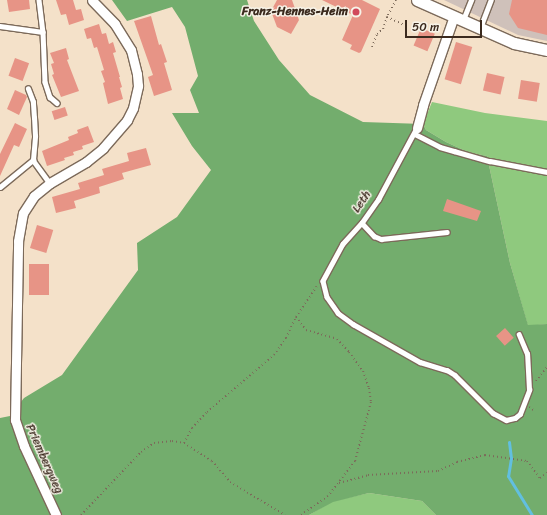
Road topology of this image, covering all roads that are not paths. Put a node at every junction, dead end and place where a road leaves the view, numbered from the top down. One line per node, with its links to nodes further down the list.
1 (38, 0): 9 (lane)
2 (92, 0): 16 (street, Priembergweg)
3 (417, 0): 6 (street)
4 (471, 0): 6 (lane)
5 (491, 0): 8 (lane)
6 (458, 18): 8 (street); 13 (street, Leth)
7 (0, 26): 9 (lane)
8 (480, 28): 10 (street)
9 (42, 32): 12 (lane)
10 (547, 50)
11 (28, 89): 14 (lane)
12 (57, 104)
13 (416, 131): 15 (lane); 18 (lane, Leth)
14 (33, 160): 16 (lane); 17 (lane)
15 (547, 172)
16 (50, 183): 21 (street, Priembergweg)
17 (0, 187)
18 (362, 223): 19 (lane, Leth); 20 (lane)
19 (447, 232)
20 (519, 335)
21 (56, 515)

